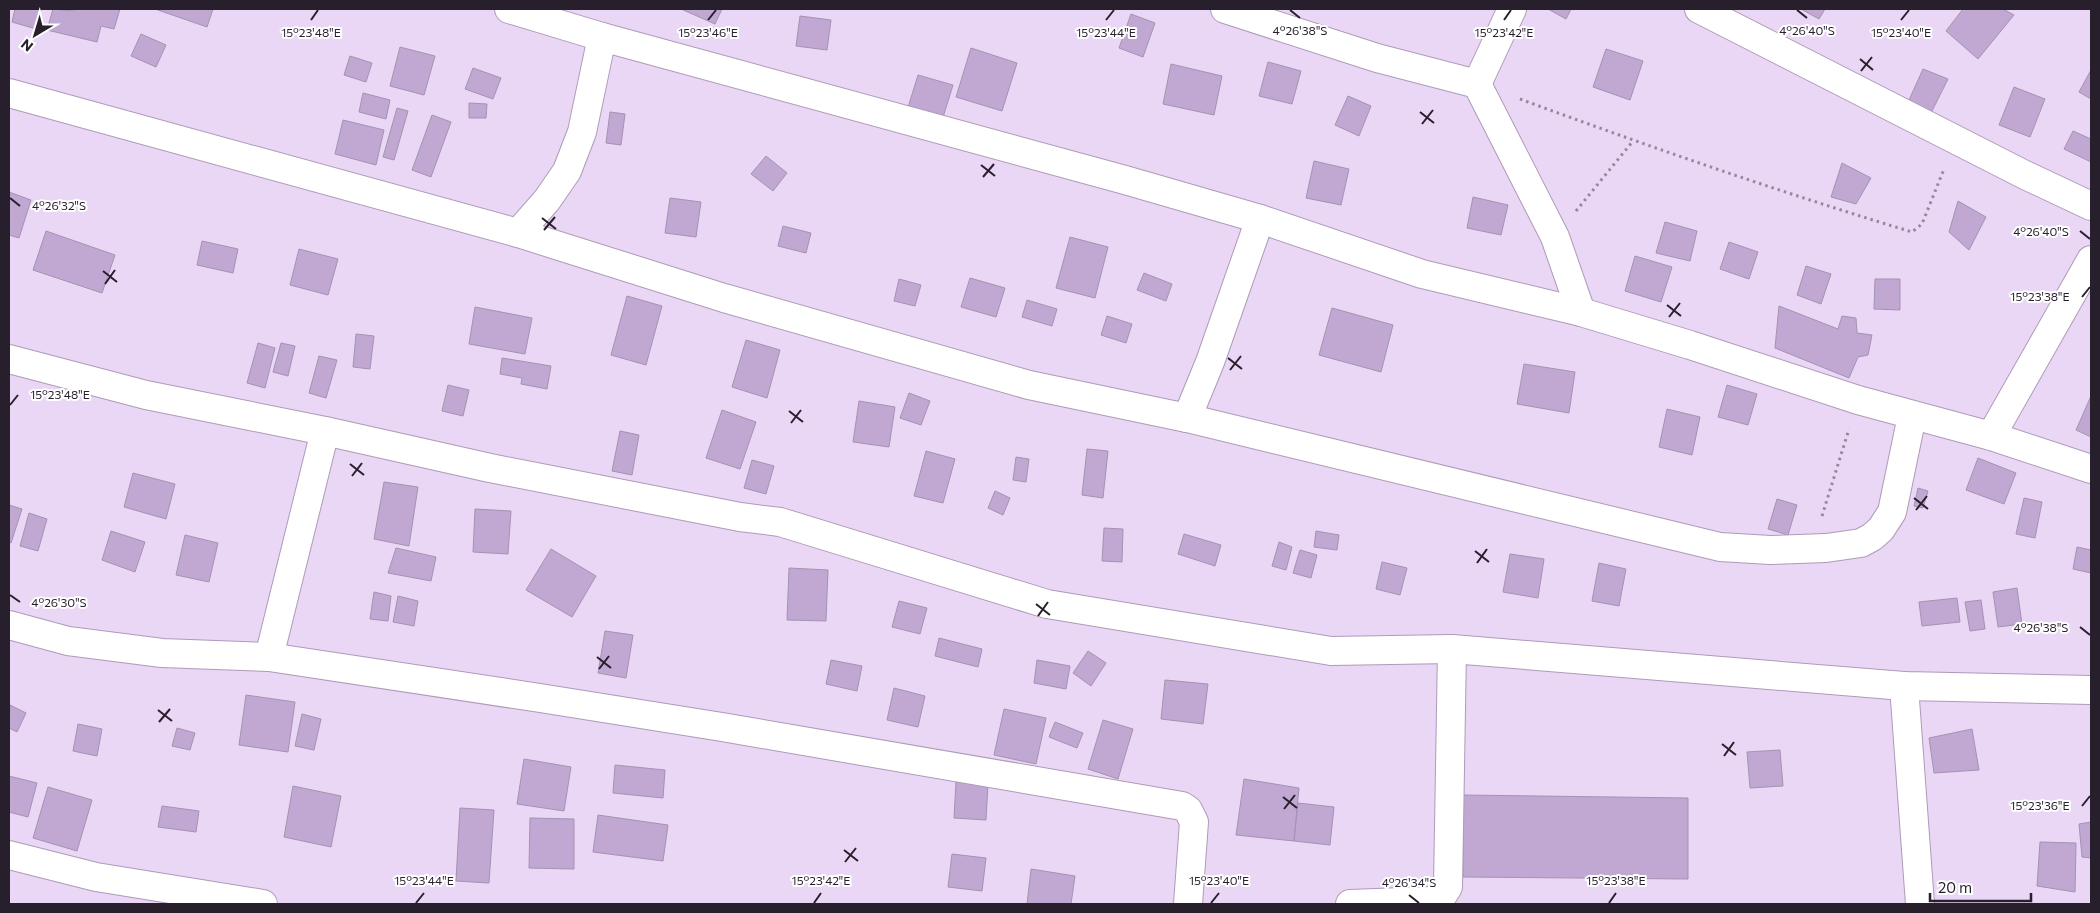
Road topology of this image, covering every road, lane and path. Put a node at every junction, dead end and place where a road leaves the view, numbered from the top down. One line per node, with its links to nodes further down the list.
1 (509, 9): 5 (street)
2 (1225, 9): 6 (street)
3 (1512, 9): 6 (street)
4 (1699, 9): 8 (street)
5 (602, 38): 11 (street); 12 (street)
6 (1477, 84): 9 (path); 13 (street)
7 (9, 93): 12 (street)
8 (1956, 139): 9 (path); 10 (street)
9 (1633, 141): 13 (path)
10 (2091, 206)
11 (1260, 219): 15 (street); 19 (street)
12 (518, 233): 19 (street)
13 (1555, 236): 15 (street)
14 (2091, 260): 21 (street)
15 (1581, 312): 17 (street)
16 (9, 360): 20 (street)
17 (1858, 400): 18 (street); 23 (path)
18 (1912, 416): 19 (street); 21 (street)
19 (1187, 418)
20 (324, 432): 25 (street); 26 (street)
21 (1991, 436): 22 (street)
22 (2091, 469)
23 (1820, 523)
24 (9, 625): 26 (street)
25 (1452, 649): 27 (street); 32 (street)
26 (269, 657): 31 (street)
27 (1904, 686): 28 (street); 33 (street)
28 (2091, 690)
29 (9, 856): 30 (street)
30 (263, 904)
31 (1188, 904)
32 (1350, 904)
33 (1920, 904)

